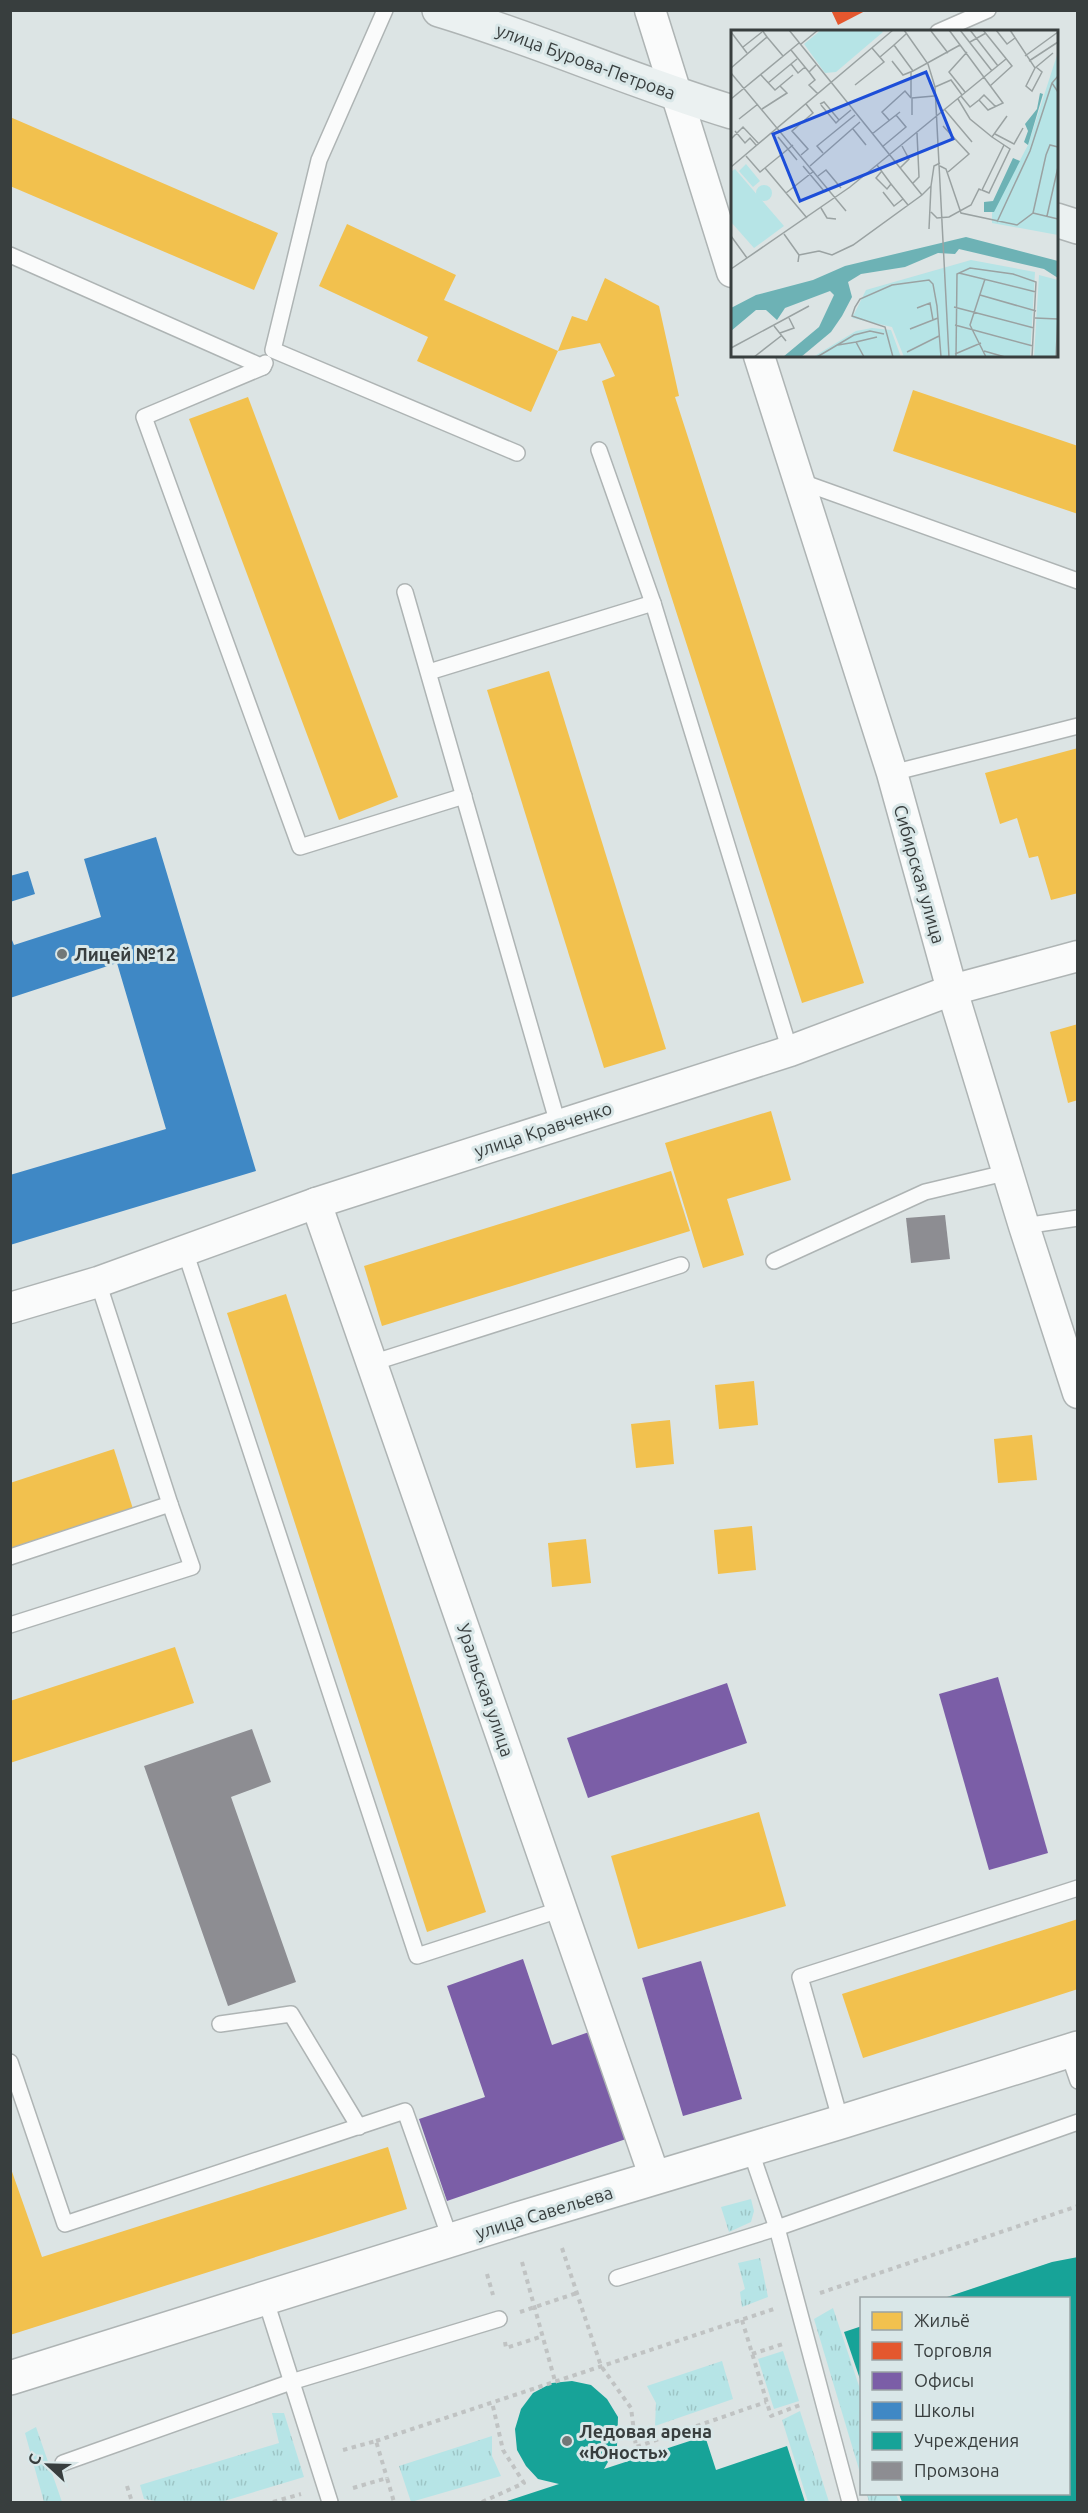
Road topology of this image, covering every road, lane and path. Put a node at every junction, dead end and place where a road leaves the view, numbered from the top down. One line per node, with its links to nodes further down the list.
1 (385, 10): 12 (lane)
2 (440, 10): 6 (main road, улица Бурова-Петрова)
3 (650, 10): 6 (street)
4 (988, 10): 5 (lane)
5 (943, 30)
6 (676, 95): 7 (main road, улица Бурова-Петрова); 11 (street)
7 (731, 112)
8 (1058, 221): 9 (main road)
9 (1077, 227)
10 (10, 255): 14 (lane)
11 (731, 269)
12 (273, 350): 14 (lane); 16 (lane)
13 (759, 357): 17 (street, Сибирская улица)
14 (263, 367): 24 (lane)
15 (599, 450): 20 (lane)
16 (517, 453)
17 (799, 481): 18 (lane); 23 (street, Сибирская улица)
18 (1077, 581)
19 (405, 592): 21 (lane)
20 (653, 603): 21 (lane); 27 (lane)
21 (429, 672): 24 (lane)
22 (1077, 726): 23 (lane)
23 (892, 773): 26 (street, Сибирская улица)
24 (464, 796): 28 (lane)
25 (1077, 956): 26 (street, улица Кравченко)
26 (952, 990): 27 (street, улица Кравченко); 29 (street, Сибирская улица)
27 (790, 1051): 28 (street, улица Кравченко)
28 (558, 1124): 30 (street, улица Кравченко)
29 (1009, 1172): 32 (street, Сибирская улица); 34 (lane)
30 (316, 1203): 33 (street, улица Кравченко); 38 (street, Уральская улица)
31 (1077, 1218): 32 (lane)
32 (1024, 1226): 39 (street, Сибирская улица)
33 (185, 1251): 36 (street, улица Кравченко); 44 (lane)
34 (774, 1261)
35 (681, 1265): 38 (lane)
36 (98, 1282): 37 (street, улица Кравченко); 40 (lane)
37 (10, 1308)
38 (372, 1363): 44 (street, Уральская улица)
39 (1077, 1393)
40 (170, 1504): 41 (lane); 42 (lane)
41 (10, 1557)
42 (10, 1625)
43 (1077, 1888): 48 (lane)
44 (562, 1909): 52 (street, Уральская улица)
45 (220, 2024): 50 (lane)
46 (1074, 2060): 48 (street, улица Савельева)
47 (10, 2062): 50 (lane)
48 (841, 2122): 51 (street, улица Савельева)
49 (1077, 2122): 54 (lane)
50 (359, 2127): 55 (lane)
51 (750, 2149): 52 (street, улица Савельева); 54 (lane)
52 (656, 2178): 55 (street, улица Савельева)
53 (1077, 2206): 60 (path)
54 (777, 2228): 58 (lane); 88 (lane)
55 (451, 2241): 61 (street, улица Савельева)
56 (562, 2248): 59 (path)
57 (522, 2262): 62 (path)
58 (617, 2278)
59 (577, 2293): 62 (path); 69 (path)
60 (810, 2296)
61 (265, 2298): 70 (street, улица Савельева); 72 (lane)
62 (534, 2307): 64 (path); 66 (path)
63 (777, 2308): 65 (path)
64 (499, 2319): 66 (path); 72 (lane)
65 (742, 2320): 68 (path); 69 (path)
66 (543, 2336): 71 (path)
67 (786, 2343): 68 (path)
68 (752, 2354): 74 (path)
69 (601, 2366): 71 (path); 74 (path)
70 (10, 2378)
71 (555, 2381): 73 (path)
72 (291, 2382): 78 (lane); 85 (lane)
73 (492, 2402): 76 (path); 87 (path)
74 (766, 2402): 75 (path)
75 (806, 2403)
76 (376, 2440): 77 (path); 79 (path)
77 (343, 2450)
78 (63, 2463)
79 (387, 2478): 81 (path); 86 (path)
80 (127, 2486): 83 (path)
81 (353, 2488)
82 (310, 2492): 84 (path)
83 (132, 2502)
84 (274, 2502)
85 (330, 2502)
86 (394, 2502)
87 (482, 2502)
88 (850, 2502)

